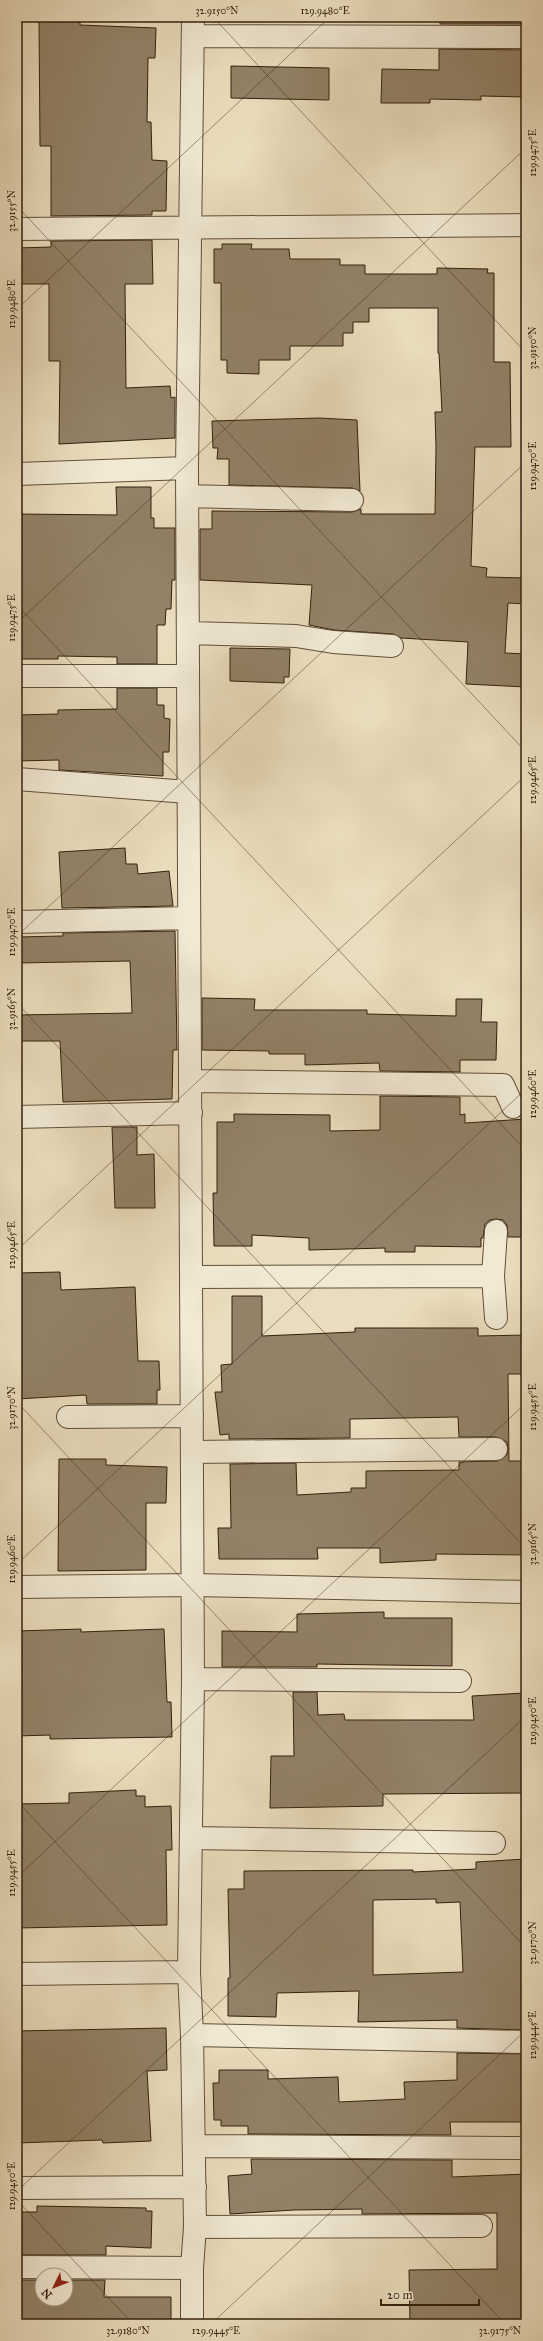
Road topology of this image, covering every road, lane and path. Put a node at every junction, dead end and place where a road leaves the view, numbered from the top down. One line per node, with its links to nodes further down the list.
1 (193, 27): 2 (street); 5 (street)
2 (526, 37)
3 (526, 225): 5 (street)
4 (17, 229): 5 (street)
5 (191, 229): 6 (street)
6 (187, 468): 7 (street); 8 (street)
7 (17, 474)
8 (188, 496): 9 (street); 10 (street)
9 (352, 500)
10 (189, 633): 11 (street); 13 (street)
11 (392, 646)
12 (17, 676): 13 (street)
13 (188, 676): 15 (street)
14 (17, 779): 15 (street)
15 (188, 792): 16 (street)
16 (189, 918): 17 (street); 18 (street)
17 (17, 922)
18 (190, 1080): 19 (street); 20 (street)
19 (513, 1107)
20 (191, 1113): 21 (street); 24 (street)
21 (17, 1117)
22 (496, 1231): 23 (street)
23 (493, 1276): 24 (street); 25 (street)
24 (191, 1277): 26 (street)
25 (496, 1318)
26 (192, 1416): 27 (street); 29 (street)
27 (68, 1417)
28 (496, 1449): 29 (street)
29 (192, 1452): 30 (street)
30 (192, 1585): 31 (street); 32 (street); 33 (street)
31 (17, 1587)
32 (526, 1592)
33 (193, 1679): 34 (street); 35 (street)
34 (460, 1681)
35 (191, 1838): 36 (street); 37 (street)
36 (494, 1843)
37 (189, 1972): 38 (street); 39 (street)
38 (17, 1974)
39 (192, 2035): 40 (street); 41 (street)
40 (526, 2042)
41 (194, 2146): 42 (street); 43 (street)
42 (526, 2148)
43 (195, 2187): 44 (street); 46 (street)
44 (17, 2188)
45 (481, 2226): 46 (street)
46 (195, 2227): 48 (street)
47 (17, 2267): 48 (street)
48 (192, 2268): 49 (street)
49 (192, 2324)

